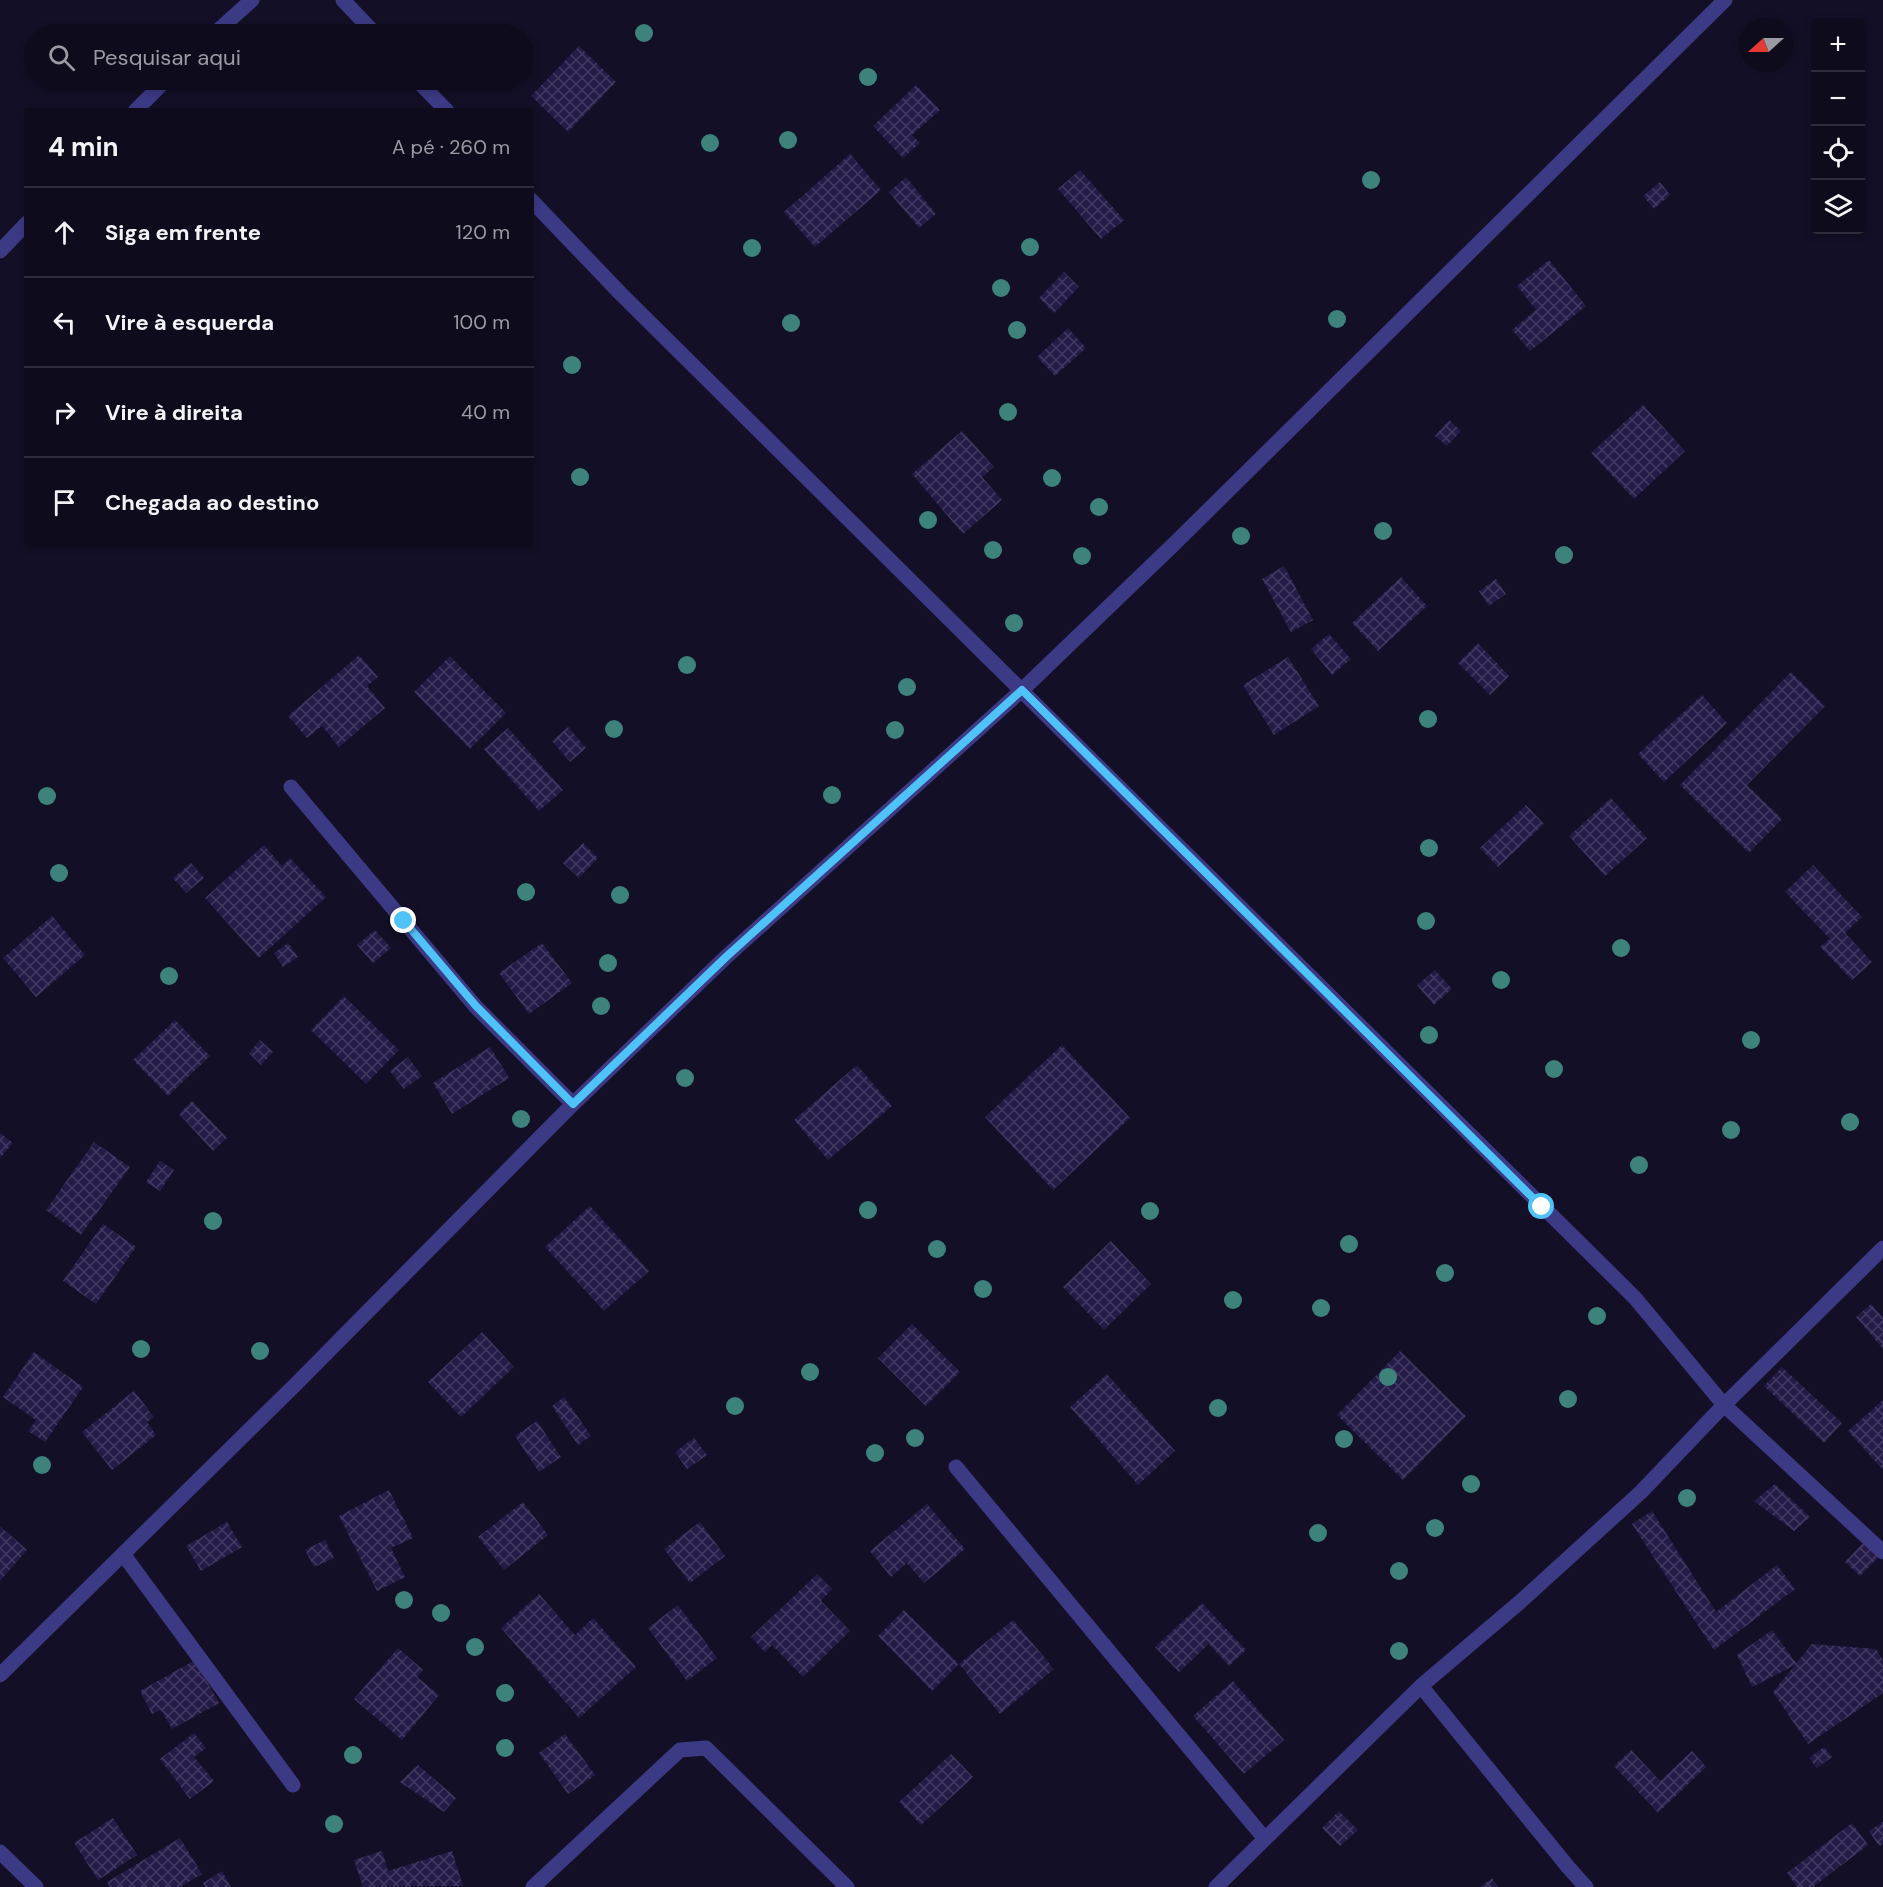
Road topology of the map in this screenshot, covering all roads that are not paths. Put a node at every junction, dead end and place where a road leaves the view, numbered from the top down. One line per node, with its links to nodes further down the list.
1 (252, 0): 4 (street)
2 (343, 0): 5 (street)
3 (1725, 0): 13 (street)
4 (225, 24)
5 (366, 24)
6 (156, 90): 8 (street)
7 (427, 90): 9 (street)
8 (138, 108)
9 (444, 108)
10 (534, 203): 13 (street)
11 (24, 226): 12 (street)
12 (0, 251)
13 (1022, 690): 15 (street); 17 (street)
14 (291, 787): 15 (street)
15 (573, 1104): 20 (street)
16 (1883, 1248): 17 (street)
17 (1724, 1405): 19 (street); 22 (street)
18 (956, 1467): 24 (street)
19 (1883, 1552)
20 (123, 1554): 21 (street); 23 (street)
21 (0, 1676)
22 (1421, 1686): 24 (street); 30 (street)
23 (293, 1785)
24 (1265, 1839): 29 (street)
25 (0, 1852): 26 (street)
26 (36, 1887)
27 (533, 1887): 28 (street)
28 (847, 1887)
29 (1216, 1887)
30 (1587, 1887)

